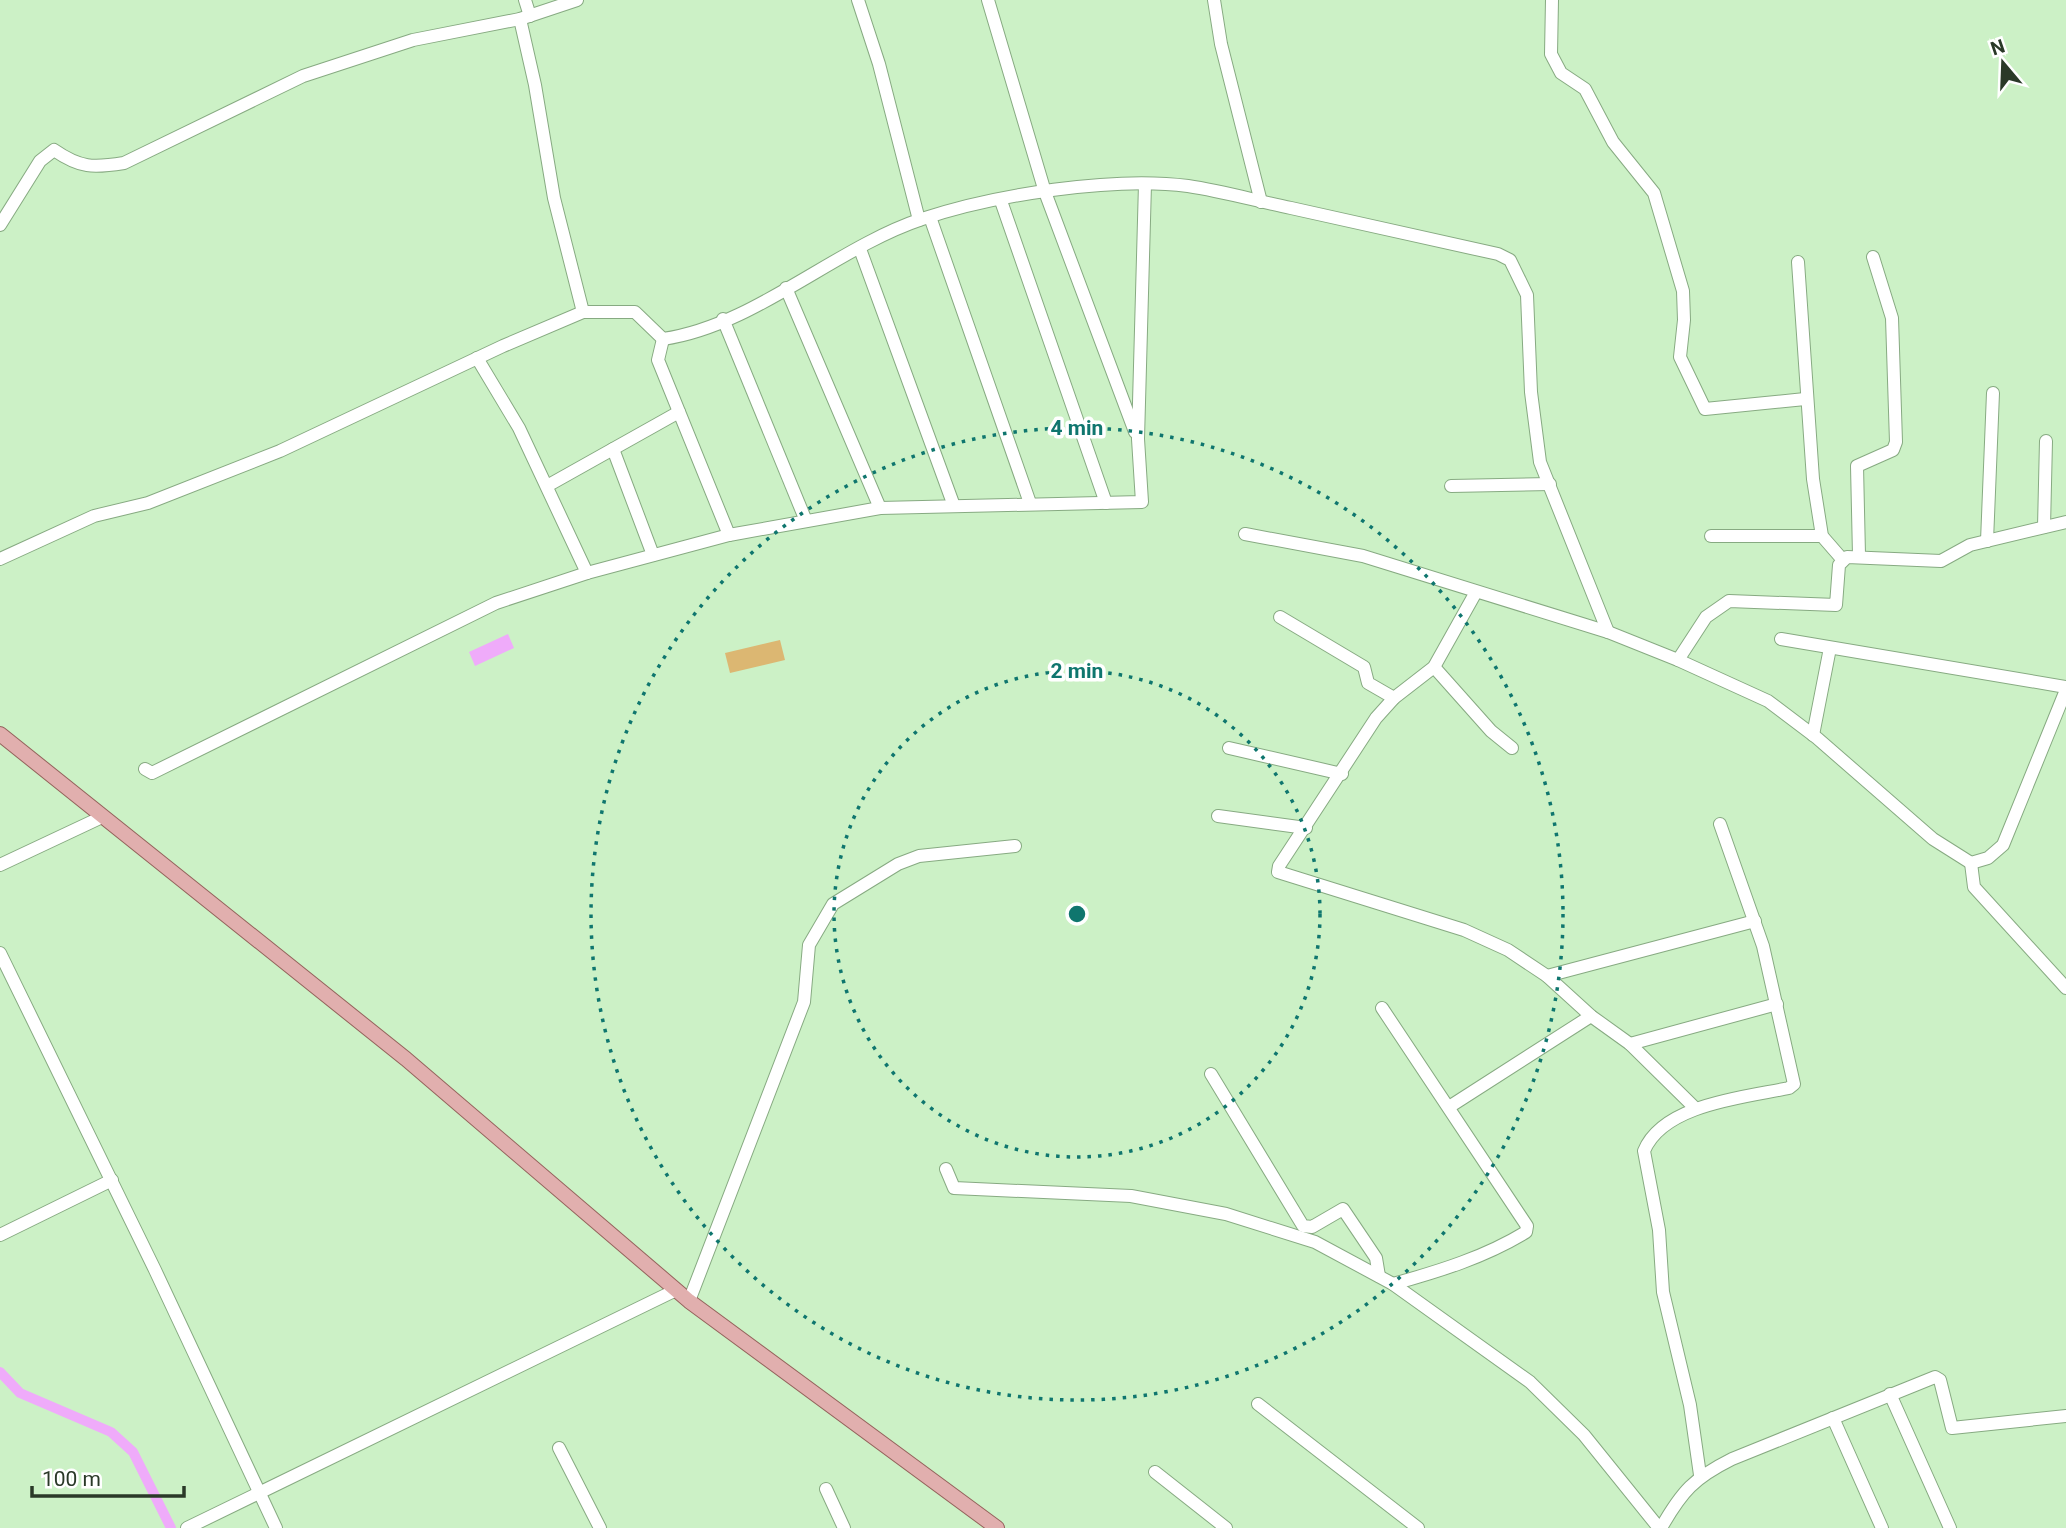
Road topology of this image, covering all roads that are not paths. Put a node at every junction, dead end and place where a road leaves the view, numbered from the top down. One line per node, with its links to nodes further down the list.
1 (525, 0): 7 (street)
2 (577, 0): 7 (street)
3 (858, 0): 12 (street)
4 (988, 0): 9 (street)
5 (1214, 0): 11 (street)
6 (1552, 0): 23 (street)
7 (525, 17): 13 (street); 18 (street)
8 (1145, 184): 9 (street); 11 (street); 25 (street)
9 (1045, 192): 10 (street); 25 (street)
10 (1001, 201): 12 (street); 32 (street)
11 (1261, 202): 28 (street)
12 (925, 218): 14 (street); 31 (street)
13 (0, 225)
14 (860, 249): 17 (street); 33 (street)
15 (1873, 257): 44 (street)
16 (1798, 262): 23 (street)
17 (786, 288): 19 (street); 34 (street)
18 (583, 312): 20 (street); 21 (street)
19 (723, 319): 20 (street); 35 (street)
20 (663, 339): 24 (street)
21 (477, 358): 29 (street); 45 (street)
22 (1993, 393): 42 (street)
23 (1805, 399): 41 (street)
24 (679, 412): 27 (street); 39 (street)
25 (1138, 439): 32 (street)
26 (2046, 441): 37 (street)
27 (613, 449): 29 (street); 43 (street)
28 (1549, 484): 30 (street); 50 (street)
29 (547, 486): 47 (street)
30 (1451, 486)
31 (1030, 503): 32 (street); 33 (street)
32 (1106, 503)
33 (954, 506): 34 (street)
34 (880, 508): 35 (street)
35 (806, 521): 39 (street)
36 (2066, 522): 37 (street)
37 (2044, 527): 42 (street)
38 (1245, 534): 48 (street)
39 (729, 535): 43 (street)
40 (1710, 536): 41 (street)
41 (1822, 536): 46 (street)
42 (1987, 541): 44 (street)
43 (653, 555): 47 (street)
44 (1858, 555): 46 (street)
45 (0, 559)
46 (1842, 559): 53 (street)
47 (587, 573): 61 (street)
48 (1476, 592): 50 (street); 54 (street)
49 (1280, 617): 56 (street)
50 (1608, 632): 53 (street)
51 (1781, 639): 52 (street)
52 (1830, 648): 55 (street); 58 (street)
53 (1678, 660): 58 (street)
54 (1434, 667): 56 (street); 60 (street)
55 (2066, 689): 68 (street)
56 (1394, 698): 62 (street)
57 (0, 734): 64 (main road)
58 (1813, 735): 68 (street)
59 (1228, 748): 62 (street)
60 (1511, 748)
61 (145, 769)
62 (1342, 774): 66 (street)
63 (1217, 816): 66 (street)
64 (102, 817): 69 (street); 86 (main road)
65 (1720, 824): 70 (street)
66 (1306, 828): 72 (street)
67 (1015, 846): 87 (street)
68 (1971, 863): 73 (street)
69 (0, 865)
70 (1755, 920): 72 (street); 74 (street)
71 (0, 953): 82 (street)
72 (1548, 976): 76 (street)
73 (2066, 988)
74 (1777, 1004): 77 (street); 80 (street)
75 (1382, 1008): 79 (street)
76 (1591, 1016): 77 (street); 79 (street)
77 (1630, 1044): 80 (street)
78 (1211, 1074): 84 (street)
79 (1449, 1107): 85 (street)
80 (1694, 1107): 94 (street)
81 (946, 1169): 84 (street)
82 (112, 1180): 83 (street); 96 (street)
83 (0, 1235)
84 (1380, 1276): 85 (street)
85 (1393, 1284): 104 (street)
86 (676, 1290): 87 (main road); 96 (street)
87 (689, 1301): 101 (main road)
88 (1890, 1394): 90 (street); 91 (street); 106 (street)
89 (1258, 1404): 103 (street)
90 (2066, 1416)
91 (1833, 1418): 94 (street); 105 (street)
92 (559, 1448): 99 (street)
93 (1154, 1472): 102 (street)
94 (1700, 1475): 104 (street)
95 (826, 1489): 100 (street)
96 (259, 1492): 97 (street); 98 (street)
97 (187, 1528)
98 (276, 1528)
99 (600, 1528)
100 (844, 1528)
101 (997, 1528)
102 (1226, 1528)
103 (1418, 1528)
104 (1660, 1528)
105 (1882, 1528)
106 (1950, 1528)

